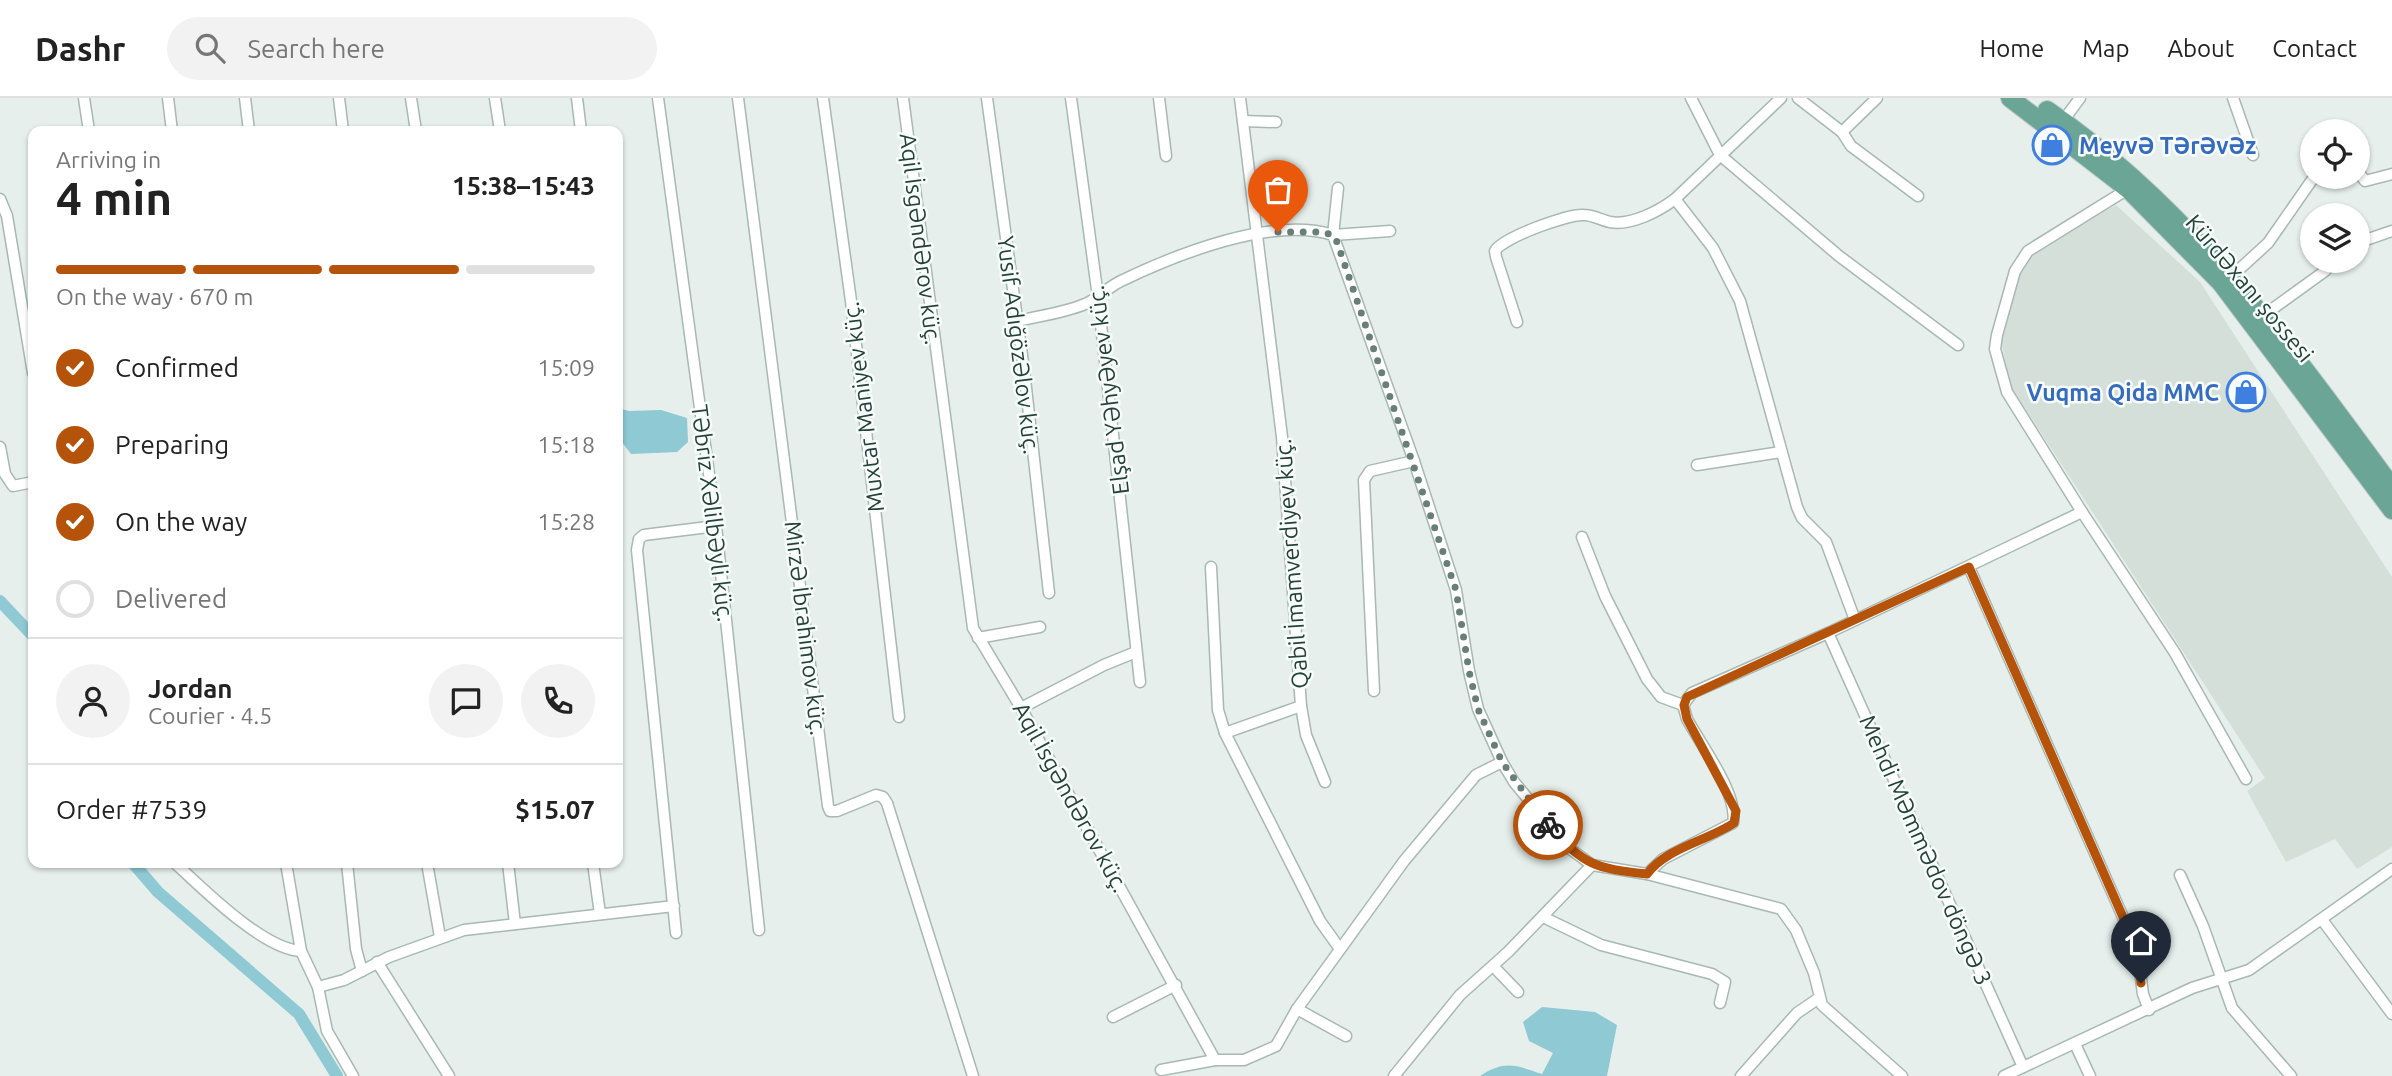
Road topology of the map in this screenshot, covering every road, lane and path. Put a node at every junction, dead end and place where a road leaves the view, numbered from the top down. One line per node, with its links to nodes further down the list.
1 (84, 98): 26 (street)
2 (168, 98): 27 (street)
3 (245, 98): 28 (street)
4 (340, 98): 29 (street)
5 (411, 98): 30 (street)
6 (495, 98): 31 (street)
7 (577, 98): 32 (street)
8 (658, 98): 67 (street, Təbriz Xəlilbəyli küç.)
9 (738, 98): 127 (street, Mirzə İbrahimov küç.)
10 (823, 98): 82 (street, Muxtar Maniyev küç.)
11 (903, 98): 75 (street, Aqil İsgəndərov küç.)
12 (987, 98): 55 (street, Yusif Adığözəlov küç.)
13 (1071, 98): 53 (street, Elşad Yəhyəyev küç.)
14 (1158, 98): 37 (street)
15 (1240, 98): 24 (street, Qabil İmamverdiyev küç.)
16 (1691, 98): 35 (street)
17 (1781, 98): 35 (street)
18 (1798, 98): 34 (street)
19 (1877, 98): 34 (street)
20 (2010, 98): 33 (main road, Kürdəxanı şossesi)
21 (2030, 98): 33 (main road, Kürdəxanı şossesi)
22 (2080, 98): 33 (street)
23 (2233, 98): 36 (street)
24 (1243, 121): 25 (street); 48 (street, Qabil İmamverdiyev küç.)
25 (1276, 122)
26 (88, 126)
27 (171, 126)
28 (248, 126)
29 (343, 126)
30 (415, 126)
31 (499, 126)
32 (580, 126)
33 (2059, 126): 41 (main road, Kürdəxanı şossesi); 52 (main road, Kürdəxanı şossesi)
34 (1842, 132): 43 (street)
35 (1720, 155): 45 (street); 58 (street)
36 (2253, 155)
37 (1166, 156)
38 (2392, 174): 39 (street)
39 (2370, 182)
40 (1338, 188): 49 (street)
41 (2128, 189): 65 (main road, Kürdəxanı şossesi); 66 (street)
42 (2305, 189): 52 (street)
43 (1917, 196)
44 (0, 199): 57 (street)
45 (1675, 199): 56 (street); 60 (street)
46 (1390, 231): 49 (street)
47 (2392, 232): 50 (street)
48 (1256, 233): 49 (street); 53 (street); 80 (street, Qabil İmamverdiyev küç.)
49 (1333, 235): 61 (street)
50 (2370, 239)
51 (2322, 273): 54 (street)
52 (2232, 276): 54 (main road, Kürdəxanı şossesi)
53 (1098, 297): 55 (street); 76 (street, Elşad Yəhyəyev küç.)
54 (2264, 315): 64 (main road, Kürdəxanı şossesi)
55 (1017, 321): 71 (street, Yusif Adığözəlov küç.)
56 (1517, 322)
57 (28, 343)
58 (1958, 345)
59 (0, 447): 63 (street)
60 (1782, 452): 62 (street); 72 (street)
61 (1414, 461): 78 (street); 84 (street)
62 (1697, 465)
63 (28, 483)
64 (2392, 488)
65 (2392, 510)
66 (2082, 512): 70 (street); 85 (street)
67 (716, 526): 97 (street); 102 (street, Təbriz Xəlilbəyli küç.)
68 (1581, 537): 79 (street)
69 (1211, 567): 83 (street)
70 (1969, 567): 72 (street); 117 (street)
71 (1049, 593)
72 (1855, 620): 74 (street)
73 (1040, 627): 75 (street)
74 (1828, 633): 79 (street); 123 (street, Mehdi Məmmədov döngə 3)
75 (978, 638): 81 (street, Aqil İsgəndərov küç.)
76 (1136, 652): 77 (street, Elşad Yəhyəyev küç.); 81 (street)
77 (1140, 682)
78 (1374, 691)
79 (1684, 705): 95 (street)
80 (1301, 706): 83 (street, Qabil İmamverdiyev küç.); 86 (street)
81 (1021, 708): 111 (street, Aqil İsgəndərov küç.)
82 (899, 717)
83 (1225, 733): 105 (street)
84 (1502, 762): 87 (street); 105 (street)
85 (2246, 779)
86 (1325, 782)
87 (1592, 865): 95 (street); 99 (street)
88 (180, 868): 106 (street)
89 (287, 868): 106 (street)
90 (348, 868): 109 (street)
91 (429, 868): 104 (street)
92 (509, 868): 101 (street)
93 (594, 868): 98 (street)
94 (2392, 869): 100 (street)
95 (1647, 874): 114 (street)
96 (2180, 875): 110 (street)
97 (674, 906): 98 (street); 103 (street)
98 (600, 914): 101 (street)
99 (1543, 917): 108 (street); 115 (street)
100 (2322, 921): 110 (street); 118 (street)
101 (515, 924): 104 (street)
102 (760, 930)
103 (676, 933)
104 (440, 937): 107 (street)
105 (1340, 949): 116 (street)
106 (301, 951): 112 (street)
107 (377, 962): 109 (street); 126 (street)
108 (1493, 966): 113 (street); 128 (street)
109 (362, 971): 112 (street)
110 (2221, 978): 117 (street); 133 (street)
111 (1176, 985): 119 (street); 122 (street, Aqil İsgəndərov küç.)
112 (318, 987): 125 (street)
113 (1518, 992)
114 (1819, 998): 129 (street); 130 (street)
115 (1720, 1003)
116 (1297, 1009): 120 (street); 122 (street)
117 (2149, 1010): 121 (street)
118 (2392, 1014)
119 (1113, 1017)
120 (1346, 1036)
121 (2075, 1044): 123 (street); 132 (street)
122 (1215, 1060): 124 (street)
123 (2023, 1068): 131 (street)
124 (1161, 1070)
125 (353, 1076)
126 (449, 1076)
127 (973, 1076)
128 (1394, 1076)
129 (1741, 1076)
130 (1902, 1076)
131 (2004, 1076)
132 (2090, 1076)
133 (2291, 1076)

